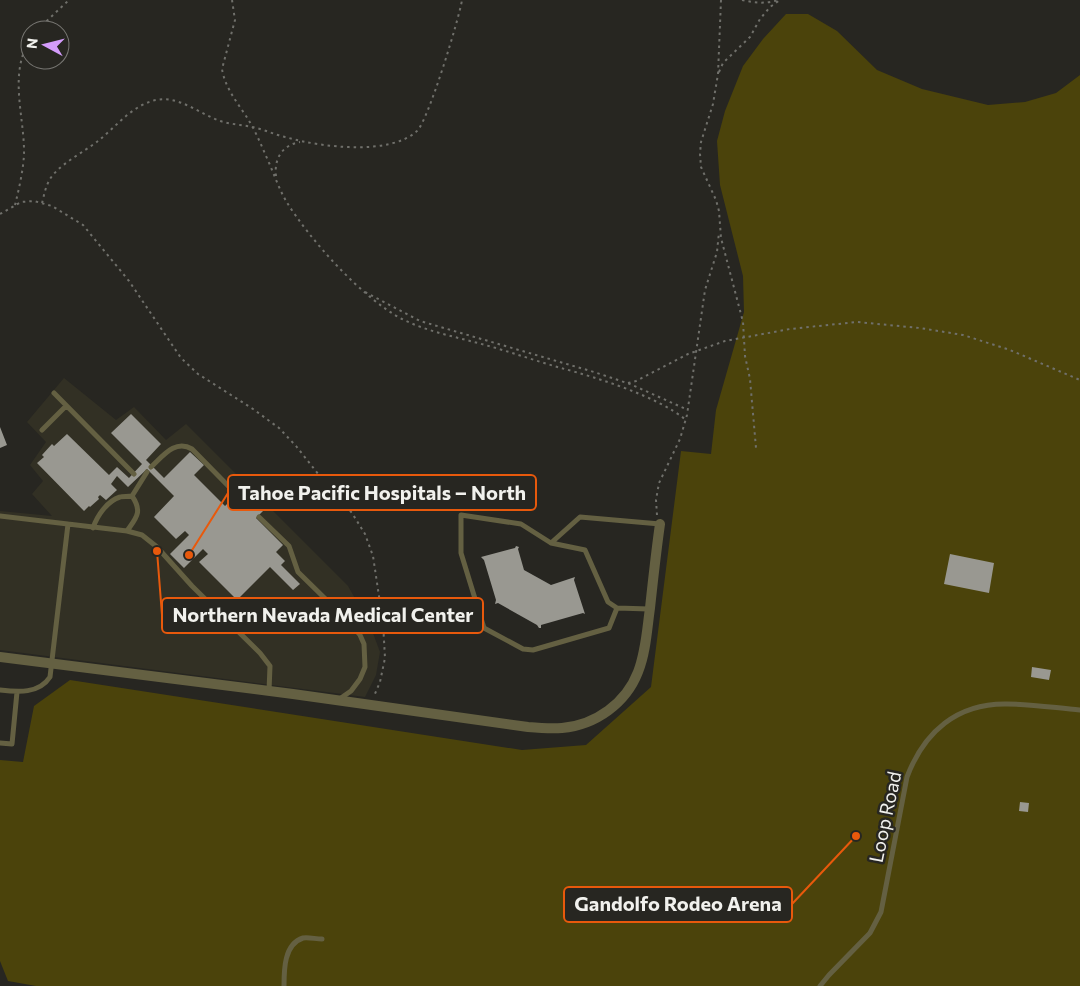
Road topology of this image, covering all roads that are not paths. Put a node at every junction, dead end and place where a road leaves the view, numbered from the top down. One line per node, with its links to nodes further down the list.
1 (54, 393): 2 (lane)
2 (66, 406): 3 (lane); 6 (lane)
3 (42, 430)
4 (151, 467): 8 (lane)
5 (147, 472): 6 (lane)
6 (138, 477): 7 (lane)
7 (132, 496): 13 (lane); 14 (lane)
8 (245, 503)
9 (0, 516): 11 (lane)
10 (259, 517): 23 (lane)
11 (68, 524): 13 (lane); 19 (lane)
12 (660, 524): 15 (lane); 17 (street)
13 (93, 528): 14 (lane)
14 (127, 532): 21 (lane)
15 (551, 543): 16 (lane); 16 (lane)
16 (617, 608): 17 (lane)
17 (649, 609): 23 (street)
18 (0, 658): 19 (street)
19 (52, 664): 21 (street); 22 (lane)
20 (0, 690): 22 (lane)
21 (269, 691): 23 (street)
22 (17, 692): 25 (lane)
23 (337, 700)
24 (1080, 710): 28 (lane, Loop Road)
25 (0, 742)
26 (322, 939): 27 (lane)
27 (284, 986)
28 (820, 986)

